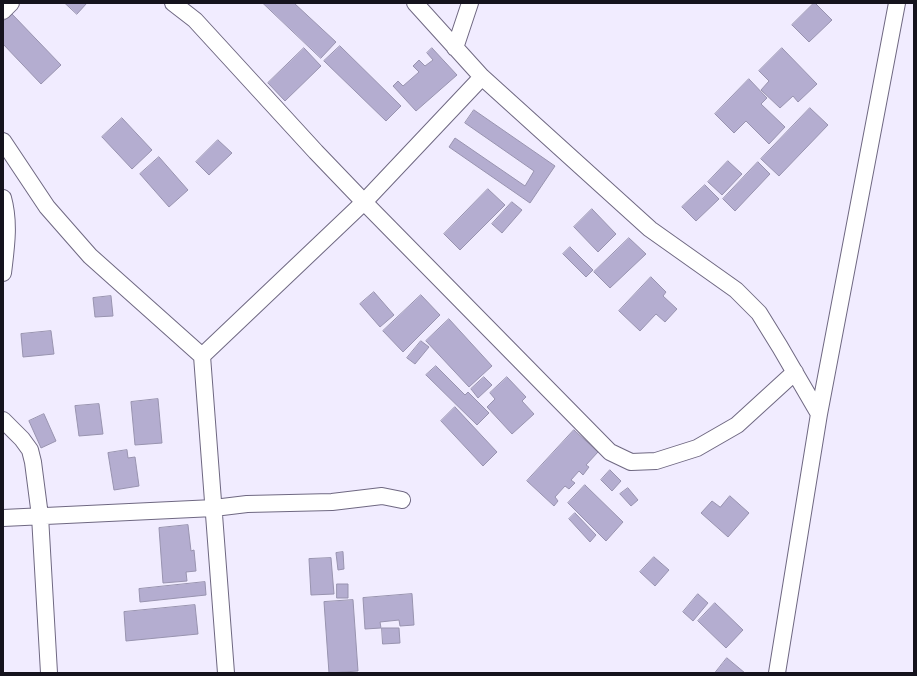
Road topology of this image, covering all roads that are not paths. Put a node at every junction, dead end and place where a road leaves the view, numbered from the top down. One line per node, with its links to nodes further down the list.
1 (11, 3): 6 (street)
2 (173, 3): 11 (street)
3 (415, 3): 7 (street)
4 (470, 3): 7 (street)
5 (896, 3): 15 (street)
6 (3, 11)
7 (455, 48): 8 (street)
8 (482, 77): 11 (street); 14 (street)
9 (3, 142): 13 (street)
10 (3, 198): 12 (street)
11 (364, 202): 13 (street); 14 (street)
12 (3, 273)
13 (202, 356): 18 (street)
14 (794, 372): 15 (street)
15 (819, 414): 23 (street)
16 (3, 420): 19 (street)
17 (402, 500): 18 (street)
18 (214, 508): 19 (street); 22 (street)
19 (40, 516): 20 (street); 21 (street)
20 (3, 518)
21 (49, 673)
22 (226, 673)
23 (777, 673)

